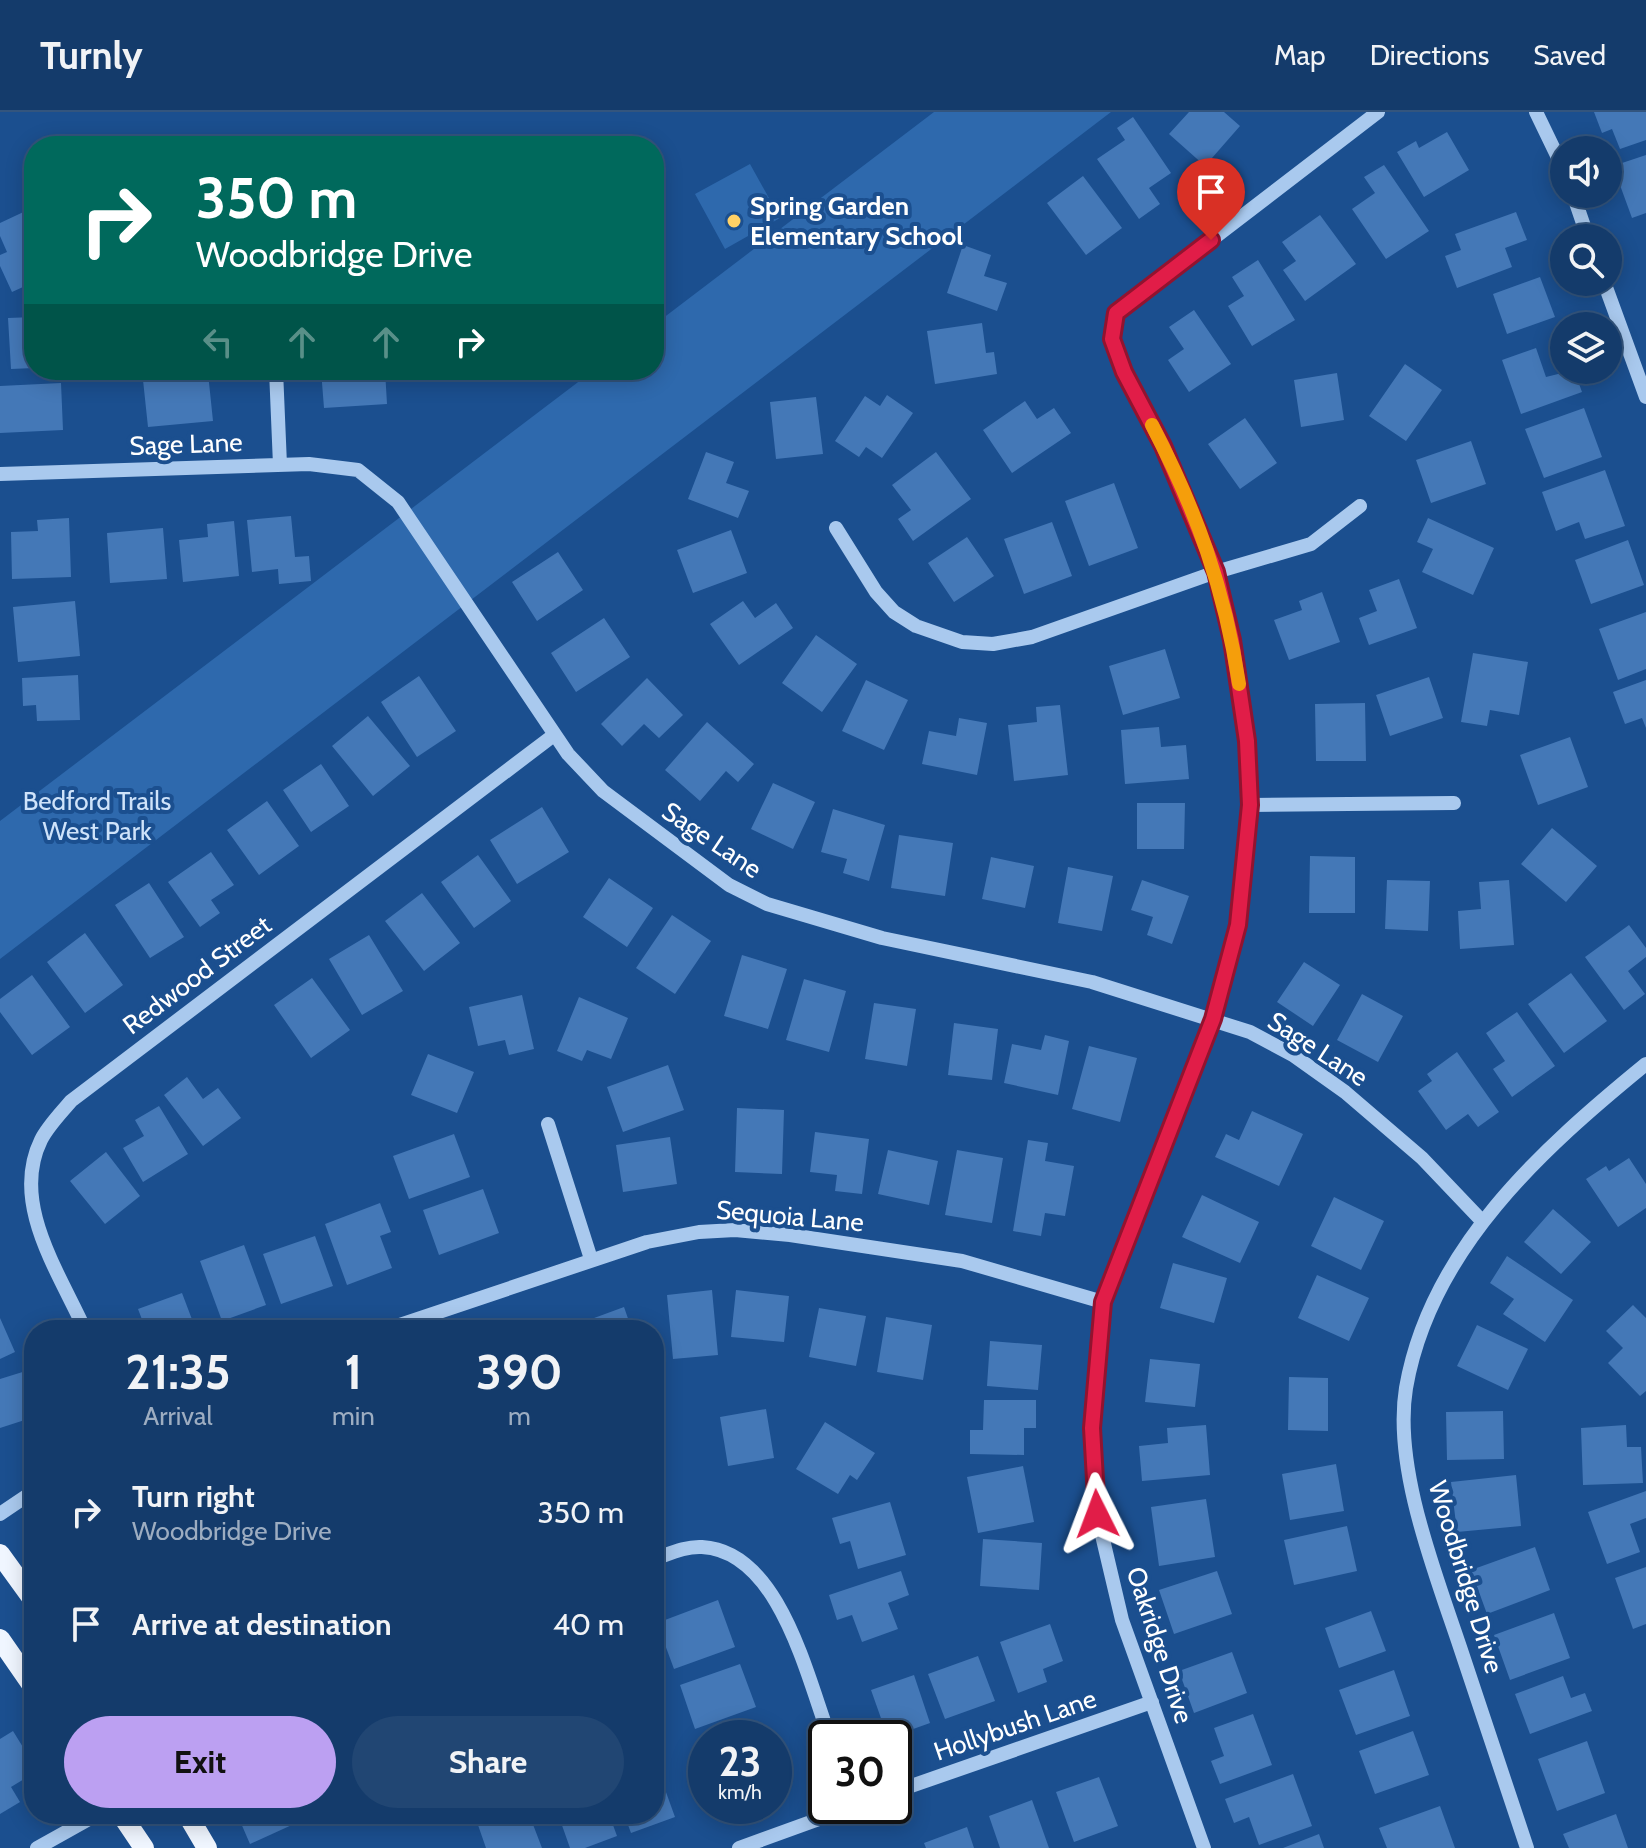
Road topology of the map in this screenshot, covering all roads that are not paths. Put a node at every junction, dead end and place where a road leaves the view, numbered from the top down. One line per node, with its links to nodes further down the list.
1 (1378, 112): 11 (street, Oakridge Drive)
2 (1536, 112): 3 (street)
3 (1550, 141)
4 (1609, 296): 6 (street)
5 (276, 380): 7 (street)
6 (1646, 397)
7 (280, 465): 8 (street, Sage Lane); 12 (street, Sage Lane)
8 (0, 474)
9 (1360, 506): 11 (street)
10 (836, 528): 11 (street)
11 (1216, 572): 14 (street, Oakridge Drive)
12 (554, 735): 15 (street, Sage Lane); 21 (street, Redwood Street)
13 (1454, 803): 14 (street)
14 (1250, 805): 15 (street, Oakridge Drive)
15 (1213, 1019): 18 (street, Sage Lane); 20 (street, Oakridge Drive)
16 (1646, 1064): 18 (street, Woodbridge Drive)
17 (548, 1124): 19 (street)
18 (1482, 1221): 42 (street, Woodbridge Drive)
19 (591, 1259): 20 (street, Sequoia Lane); 22 (street, Sequoia Lane)
20 (1103, 1302): 30 (street, Oakridge Drive)
21 (80, 1320)
22 (414, 1320)
23 (24, 1498): 24 (street)
24 (0, 1514)
25 (0, 1554): 27 (main road)
26 (664, 1556): 31 (street)
27 (24, 1587)
28 (0, 1639): 29 (main road)
29 (24, 1674)
30 (1152, 1702): 32 (street, Hollybush Lane); 41 (street, Oakridge Drive)
31 (823, 1720)
32 (912, 1786)
33 (808, 1823): 40 (street)
34 (80, 1824): 37 (street)
35 (128, 1824): 38 (main road)
36 (193, 1824): 39 (main road)
37 (37, 1848)
38 (144, 1848)
39 (207, 1848)
40 (739, 1848)
41 (1204, 1848)
42 (1527, 1848)

